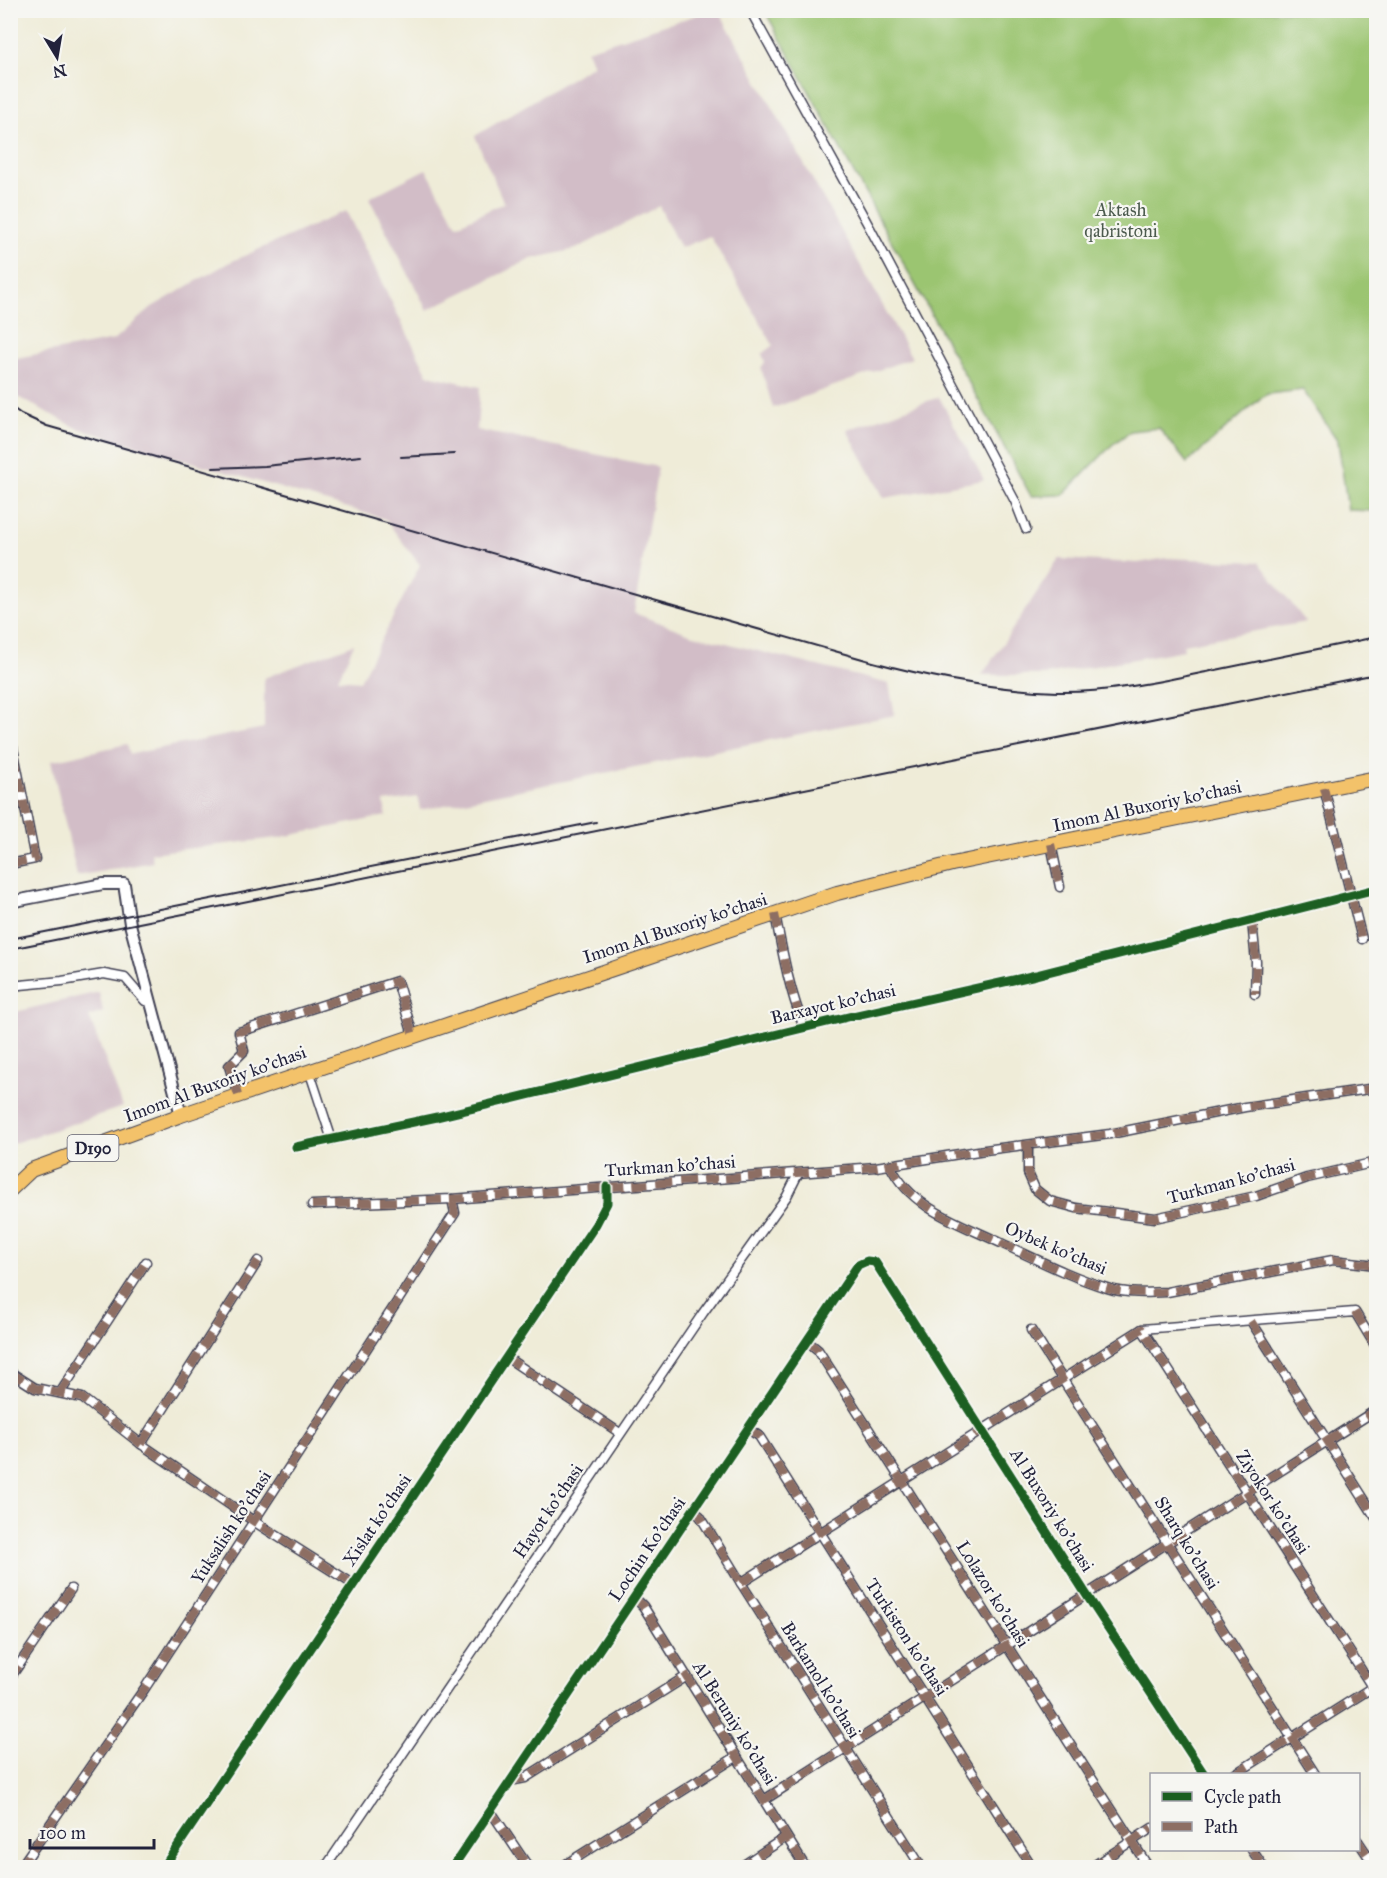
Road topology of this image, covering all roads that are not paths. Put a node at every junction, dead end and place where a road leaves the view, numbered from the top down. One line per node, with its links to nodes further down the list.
1 (750, 10): 2 (street)
2 (1026, 529)
3 (10, 733): 5 (street)
4 (1377, 778): 6 (main road, Imom Al Buxoriy ko'chasi)
5 (22, 788): 7 (street); 9 (street)
6 (1324, 788): 8 (main road, Imom Al Buxoriy ko'chasi); 12 (street)
7 (10, 790)
8 (1051, 844): 10 (street); 14 (main road, Imom Al Buxoriy ko'chasi)
9 (10, 864)
10 (1060, 887)
11 (1377, 889): 12 (street, Barxayot ko'chasi)
12 (1352, 895): 15 (street, Barxayot ko'chasi); 16 (street)
13 (10, 902): 19 (street)
14 (775, 914): 20 (street); 21 (main road, Imom Al Buxoriy ko'chasi)
15 (1252, 921): 18 (street); 20 (street, Barxayot ko'chasi)
16 (1362, 939)
17 (10, 986): 19 (street)
18 (1254, 994)
19 (150, 1000): 25 (street)
20 (804, 1028): 26 (street, Barxayot ko'chasi)
21 (413, 1035): 22 (main road, Imom Al Buxoriy ko'chasi); 24 (street)
22 (309, 1070): 24 (main road, Imom Al Buxoriy ko'chasi); 26 (street)
23 (1377, 1088): 27 (street, Turkman ko'chasi)
24 (238, 1095): 25 (main road, Imom Al Buxoriy ko'chasi)
25 (181, 1115): 33 (main road, Imom Al Buxoriy ko'chasi / D190)
26 (332, 1140): 28 (street, Barxayot ko'chasi)
27 (1028, 1145): 29 (street, Turkman ko'chasi); 30 (street, Turkman ko'chasi)
28 (296, 1147)
29 (1377, 1162)
30 (890, 1165): 31 (street, Turkman ko'chasi); 39 (street, Oybek ko'chasi)
31 (798, 1174): 32 (street, Turkman ko'chasi); 52 (street, Hayot ko'chasi)
32 (607, 1187): 34 (street, Turkman ko'chasi); 45 (street, Xislat ko'chasi)
33 (10, 1190)
34 (452, 1199): 35 (street, Turkman ko'chasi); 59 (street, Yuksalish ko'chasi)
35 (312, 1205)
36 (258, 1261): 54 (street)
37 (146, 1262): 48 (street)
38 (875, 1262): 43 (street, Lochin Ko'chasi); 51 (street, Al Buxoriy ko'chasi)
39 (1377, 1265)
40 (1251, 1321): 41 (street); 44 (street); 53 (street)
41 (1142, 1329): 47 (street); 56 (street, Ziyokor ko'chasi)
42 (1031, 1330): 47 (street, Sharq ko'chasi)
43 (807, 1341): 50 (street, Lochin Ko'chasi); 55 (street, Lolazor ko'chasi)
44 (1377, 1347)
45 (506, 1357): 52 (street); 63 (street, Xislat ko'chasi)
46 (10, 1372): 48 (street)
47 (1063, 1379): 51 (street); 61 (street, Sharq ko'chasi)
48 (60, 1393): 54 (street)
49 (1377, 1410): 53 (street)
50 (748, 1429): 57 (street, Lochin Ko'chasi); 60 (street, Turkiston ko'chasi)
51 (982, 1430): 55 (street); 65 (street, Al Buxoriy ko'chasi)
52 (620, 1433): 89 (street, Hayot ko'chasi)
53 (1328, 1441): 56 (street); 58 (street)
54 (141, 1444): 59 (street)
55 (902, 1481): 60 (street); 67 (street, Lolazor ko'chasi)
56 (1247, 1492): 61 (street); 70 (street, Ziyokor ko'chasi)
57 (693, 1510): 62 (street, Barkamol ko'chasi); 66 (street, Lochin Ko'chasi)
58 (1377, 1518)
59 (255, 1522): 63 (street); 87 (street, Yuksalish ko'chasi)
60 (821, 1533): 62 (street); 71 (street, Turkiston ko'chasi)
61 (1168, 1543): 65 (street); 72 (street, Sharq ko'chasi)
62 (741, 1583): 73 (street, Barkamol ko'chasi)
63 (353, 1584): 88 (street, Xislat ko'chasi)
64 (71, 1589): 69 (street)
65 (1086, 1594): 67 (street); 75 (street, Al Buxoriy ko'chasi)
66 (634, 1597): 68 (street, Al Beruniy ko'chasi); 78 (street, Lochin Ko'chasi)
67 (1007, 1647): 71 (street); 83 (street, Lolazor ko'chasi)
68 (687, 1676): 74 (street, Al Beruniy ko'chasi); 78 (street)
69 (10, 1678)
70 (1375, 1688): 72 (street)
71 (927, 1697): 73 (street); 96 (street, Turkiston ko'chasi)
72 (1292, 1739): 76 (street); 77 (street, Sharq ko'chasi)
73 (845, 1748): 79 (street); 95 (street, Barkamol ko'chasi)
74 (736, 1757): 79 (street, Al Beruniy ko'chasi); 92 (street)
75 (1203, 1773)
76 (1237, 1773)
77 (1314, 1773)
78 (510, 1781): 80 (street, Lochin Ko'chasi)
79 (764, 1800): 82 (street, Al Beruniy ko'chasi)
80 (490, 1810): 90 (street, Lochin Ko'chasi); 91 (street)
81 (1150, 1829): 83 (street)
82 (786, 1837): 93 (street); 94 (street, Al Beruniy ko'chasi)
83 (1132, 1840): 97 (street); 98 (street, Lolazor ko'chasi)
84 (1360, 1843): 100 (street)
85 (1253, 1851): 99 (street)
86 (10, 1861): 87 (street)
87 (20, 1868)
88 (163, 1868)
89 (325, 1868)
90 (452, 1868)
91 (529, 1868)
92 (560, 1868)
93 (739, 1868)
94 (806, 1868)
95 (922, 1868)
96 (1033, 1868)
97 (1090, 1868)
98 (1149, 1868)
99 (1264, 1868)
100 (1376, 1868)

